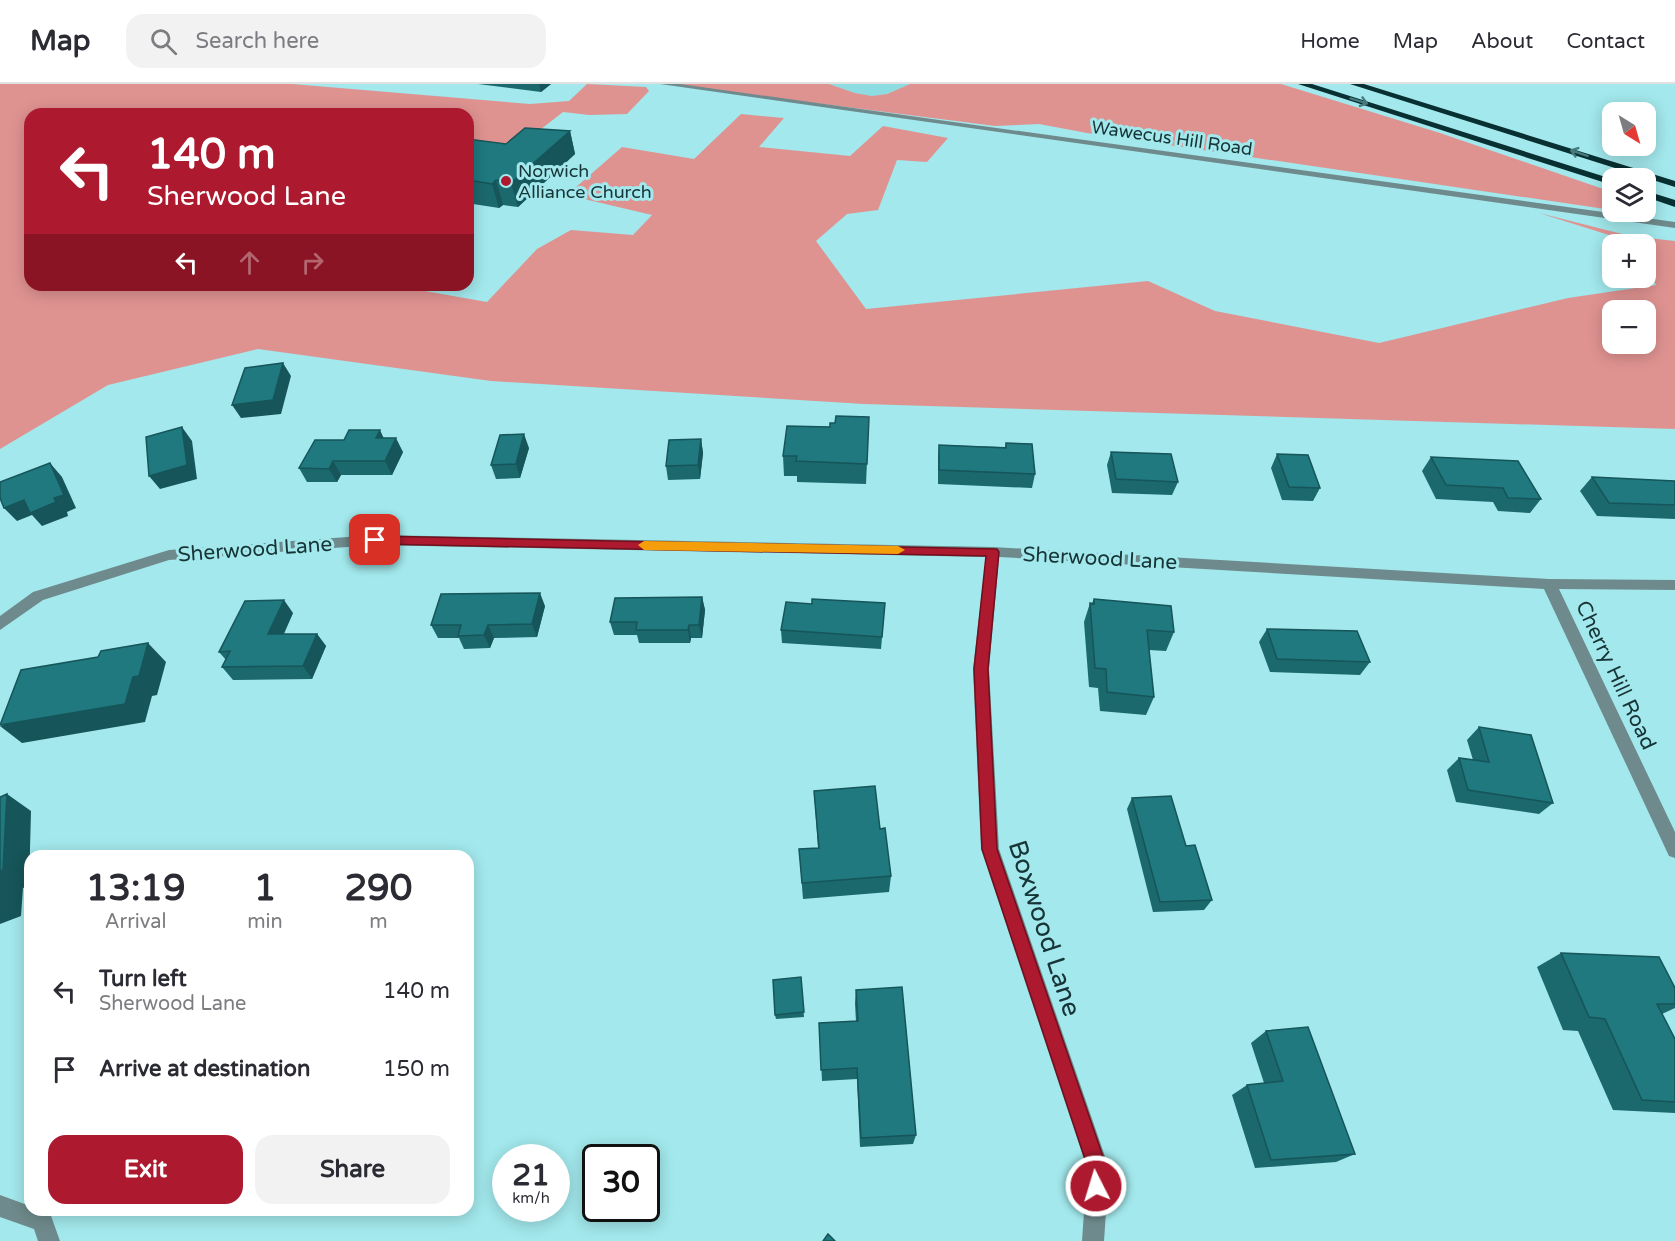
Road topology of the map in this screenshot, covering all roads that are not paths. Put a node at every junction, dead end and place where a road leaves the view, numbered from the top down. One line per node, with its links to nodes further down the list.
1 (664, 84): 8 (street, Wawecus Hill Road)
2 (1302, 84): 4 (highway, one-way to 4)
3 (1355, 84): 5 (highway, one-way to 3)
4 (1602, 179)
5 (1675, 184)
6 (1656, 197): 7 (highway)
7 (1675, 204)
8 (1675, 225)
9 (993, 552): 10 (street, Sherwood Lane); 12 (street, Sherwood Lane); 18 (street, Boxwood Lane)
10 (1550, 584): 11 (street, Sherwood Lane); 13 (street, Cherry Hill Road)
11 (1675, 585)
12 (0, 624)
13 (1675, 850)
14 (0, 1206): 15 (street)
15 (24, 1215)
16 (28, 1216): 17 (street)
17 (49, 1241)
18 (1093, 1241)

